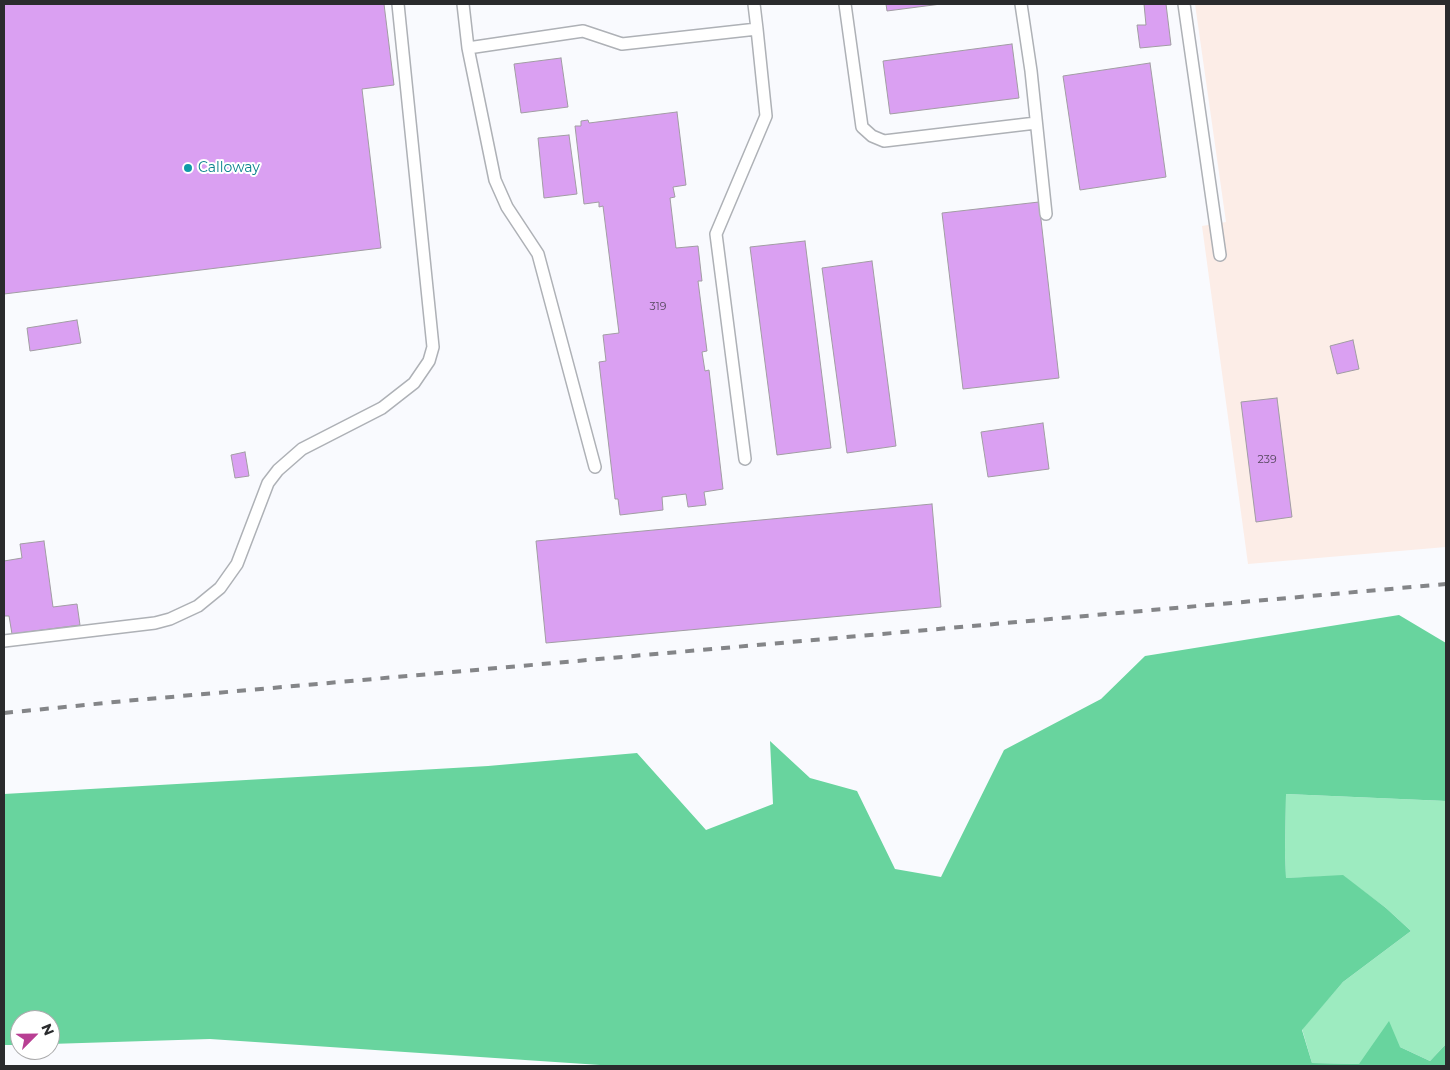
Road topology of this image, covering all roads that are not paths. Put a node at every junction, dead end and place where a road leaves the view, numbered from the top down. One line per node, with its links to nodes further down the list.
1 (398, 4): 14 (lane)
2 (463, 4): 8 (lane)
3 (754, 4): 7 (lane)
4 (844, 4): 9 (lane)
5 (1021, 4): 9 (lane)
6 (1184, 4): 11 (lane)
7 (757, 30): 8 (lane); 12 (lane)
8 (468, 48): 13 (lane)
9 (1036, 123): 10 (lane)
10 (1046, 214)
11 (1220, 255)
12 (745, 459)
13 (594, 467)
14 (4, 641)

